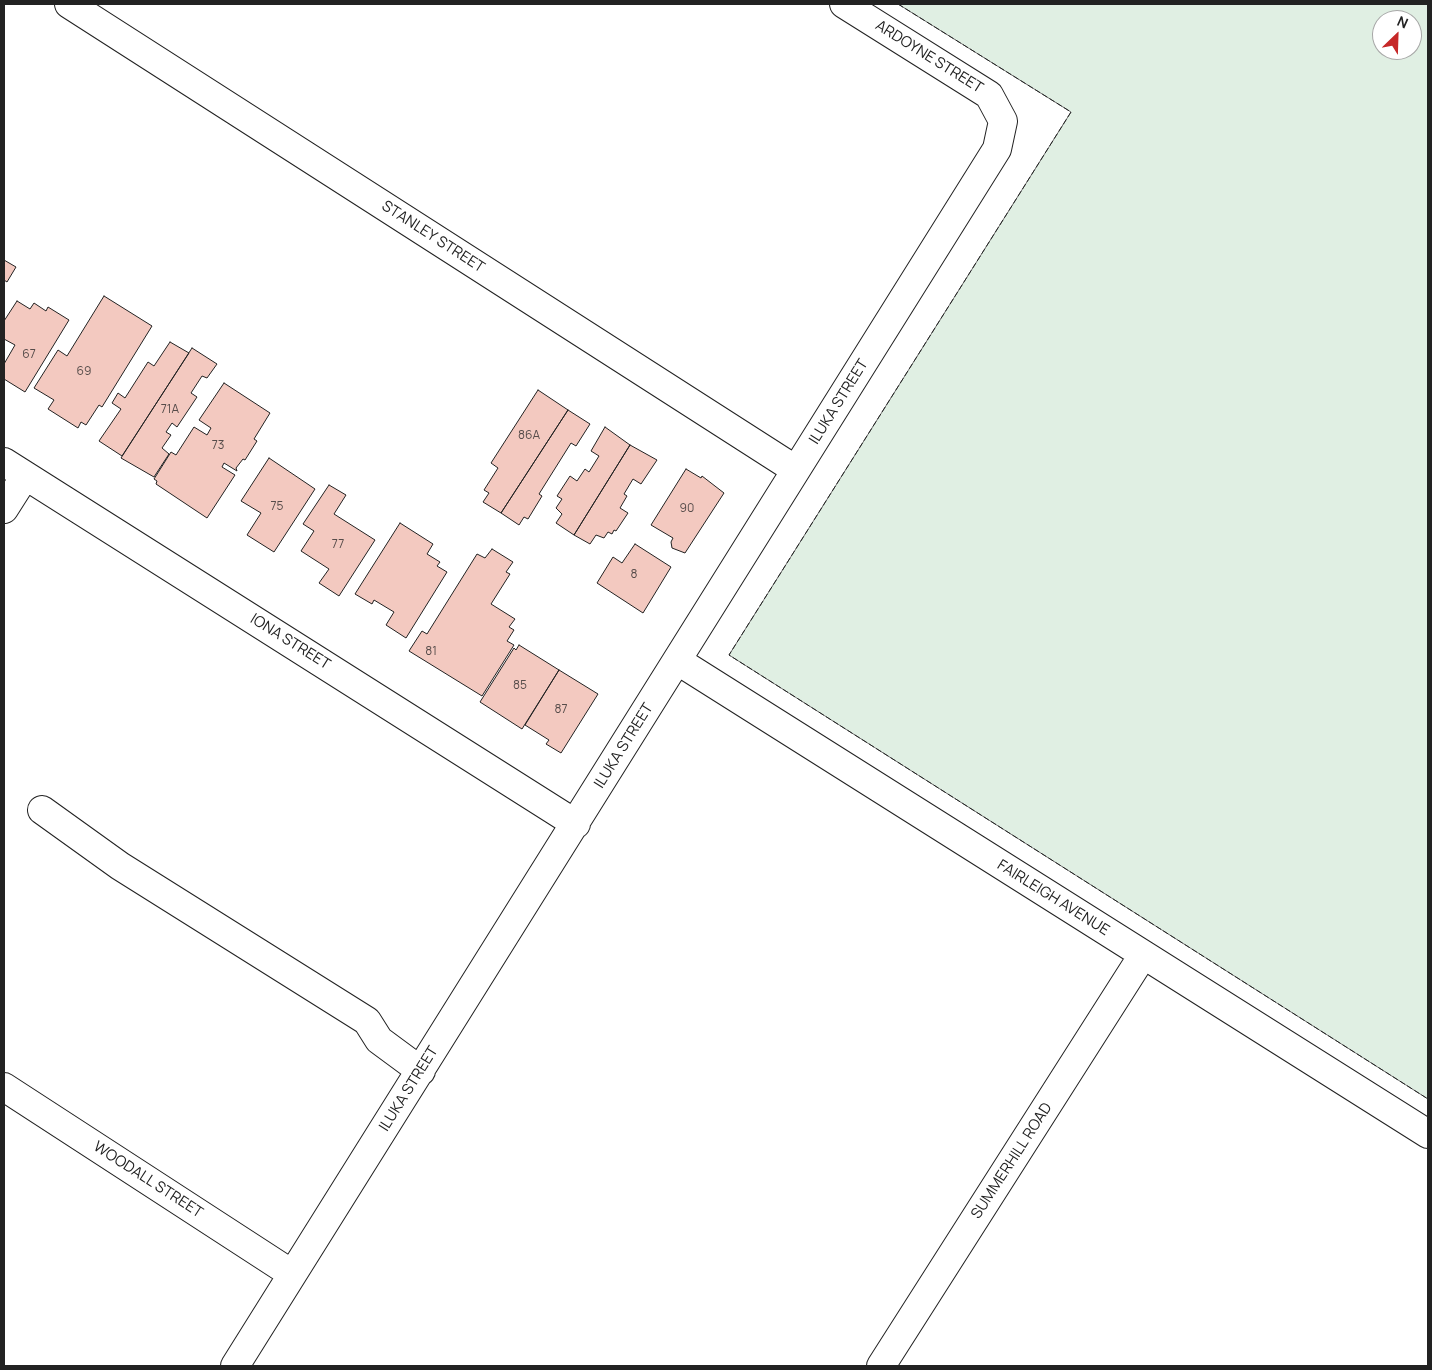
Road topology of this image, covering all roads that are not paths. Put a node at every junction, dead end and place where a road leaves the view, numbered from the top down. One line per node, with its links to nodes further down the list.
1 (69, 4): 5 (street, STANLEY STREET)
2 (844, 4): 3 (street, ARDOYNE STREET)
3 (1003, 121): 5 (street, ILUKA STREET)
4 (14, 469): 6 (street); 9 (street, IONA STREET)
5 (796, 470): 7 (street, ILUKA STREET)
6 (4, 509)
7 (678, 661): 9 (street, ILUKA STREET); 10 (street, FAIRLEIGH AVENUE)
8 (42, 810): 11 (street)
9 (576, 824): 11 (street, ILUKA STREET)
10 (1144, 955): 13 (street, FAIRLEIGH AVENUE); 16 (street, SUMMERHILL ROAD)
11 (421, 1071): 14 (street, ILUKA STREET)
12 (4, 1087): 14 (street, WOODALL STREET)
13 (1428, 1134)
14 (292, 1274): 15 (street, ILUKA STREET)
15 (235, 1366)
16 (881, 1366)

